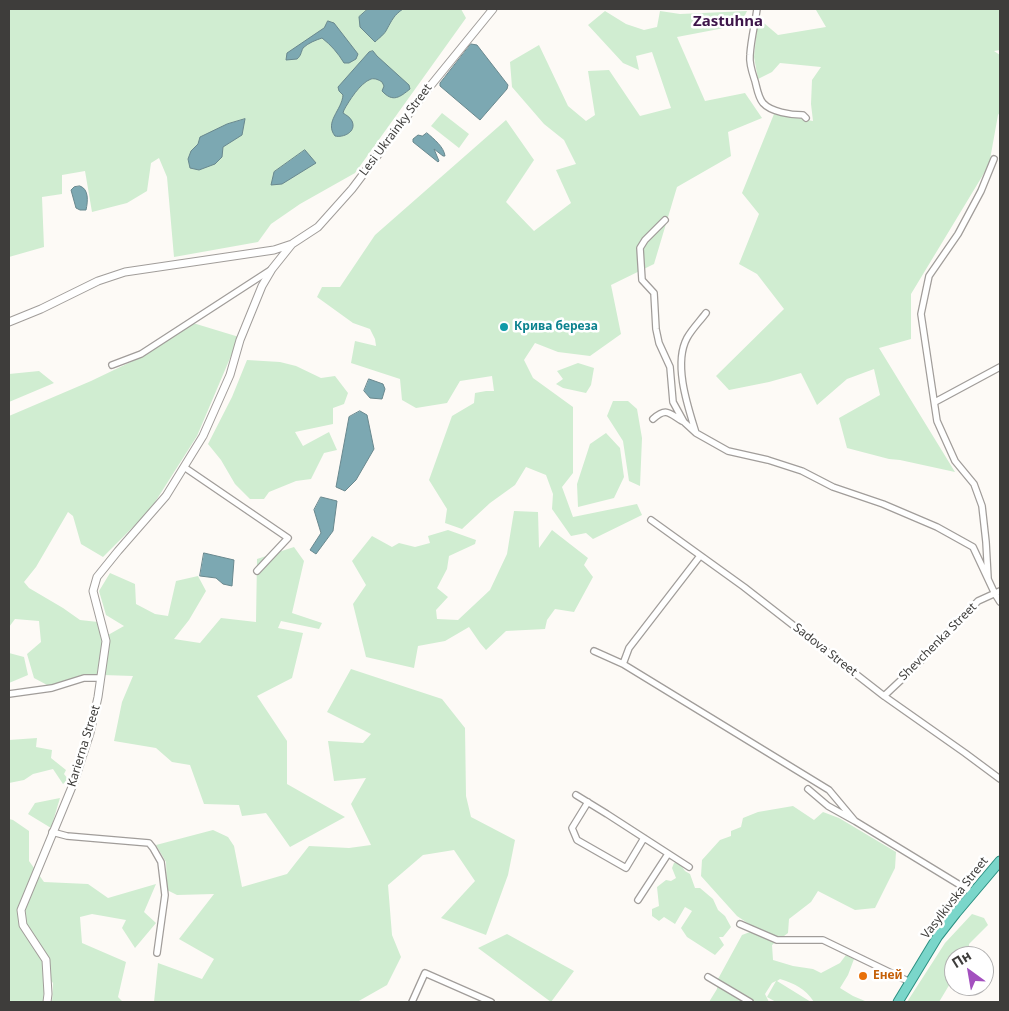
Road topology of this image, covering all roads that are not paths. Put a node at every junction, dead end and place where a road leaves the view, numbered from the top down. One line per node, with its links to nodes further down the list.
1 (493, 9): 6 (street, Lesi Ukrainky Street)
2 (757, 9): 3 (street)
3 (806, 118)
4 (994, 159): 13 (street)
5 (665, 220): 15 (street)
6 (292, 244): 7 (street, Lesi Ukrainky Street); 8 (street, Lesi Ukrainky Street)
7 (270, 250): 8 (street); 10 (street, Lesi Ukrainky Street)
8 (274, 266): 11 (street); 17 (street, Lesi Ukrainky Street)
9 (706, 313): 16 (street)
10 (9, 322)
11 (112, 365)
12 (1000, 367): 13 (street)
13 (935, 402): 19 (street)
14 (653, 420): 15 (street)
15 (684, 422): 16 (street)
16 (696, 433): 20 (street)
17 (184, 467): 22 (street); 28 (street, Karierna Street)
18 (651, 520): 21 (street, Sadova Street)
19 (986, 542): 20 (street); 23 (street)
20 (973, 547): 23 (street)
21 (700, 556): 27 (street); 30 (street, Sadova Street)
22 (257, 571)
23 (988, 580): 24 (street)
24 (997, 592): 25 (street); 30 (street, Shevchenka Street)
25 (1000, 602)
26 (594, 651): 27 (street)
27 (623, 664): 35 (street)
28 (100, 678): 29 (street); 36 (street, Karierna Street)
29 (9, 694)
30 (884, 696): 31 (street, Sadova Street)
31 (1000, 779)
32 (808, 789): 35 (street)
33 (576, 795): 34 (street)
34 (588, 802): 37 (street); 37 (street)
35 (855, 821): 41 (street)
36 (52, 832): 44 (street); 47 (street, Karierna Street)
37 (644, 838): 38 (street)
38 (668, 854): 40 (street); 42 (street)
39 (1000, 861): 41 (main road, Vasylkivska Street)
40 (689, 868)
41 (973, 893): 46 (main road, Vasylkivska Street)
42 (638, 900)
43 (740, 924): 46 (street)
44 (157, 953)
45 (708, 977): 50 (street)
46 (910, 982): 51 (main road, Vasylkivska Street)
47 (47, 1002)
48 (412, 1002): 49 (street)
49 (491, 1002)
50 (750, 1002)
51 (898, 1002)

